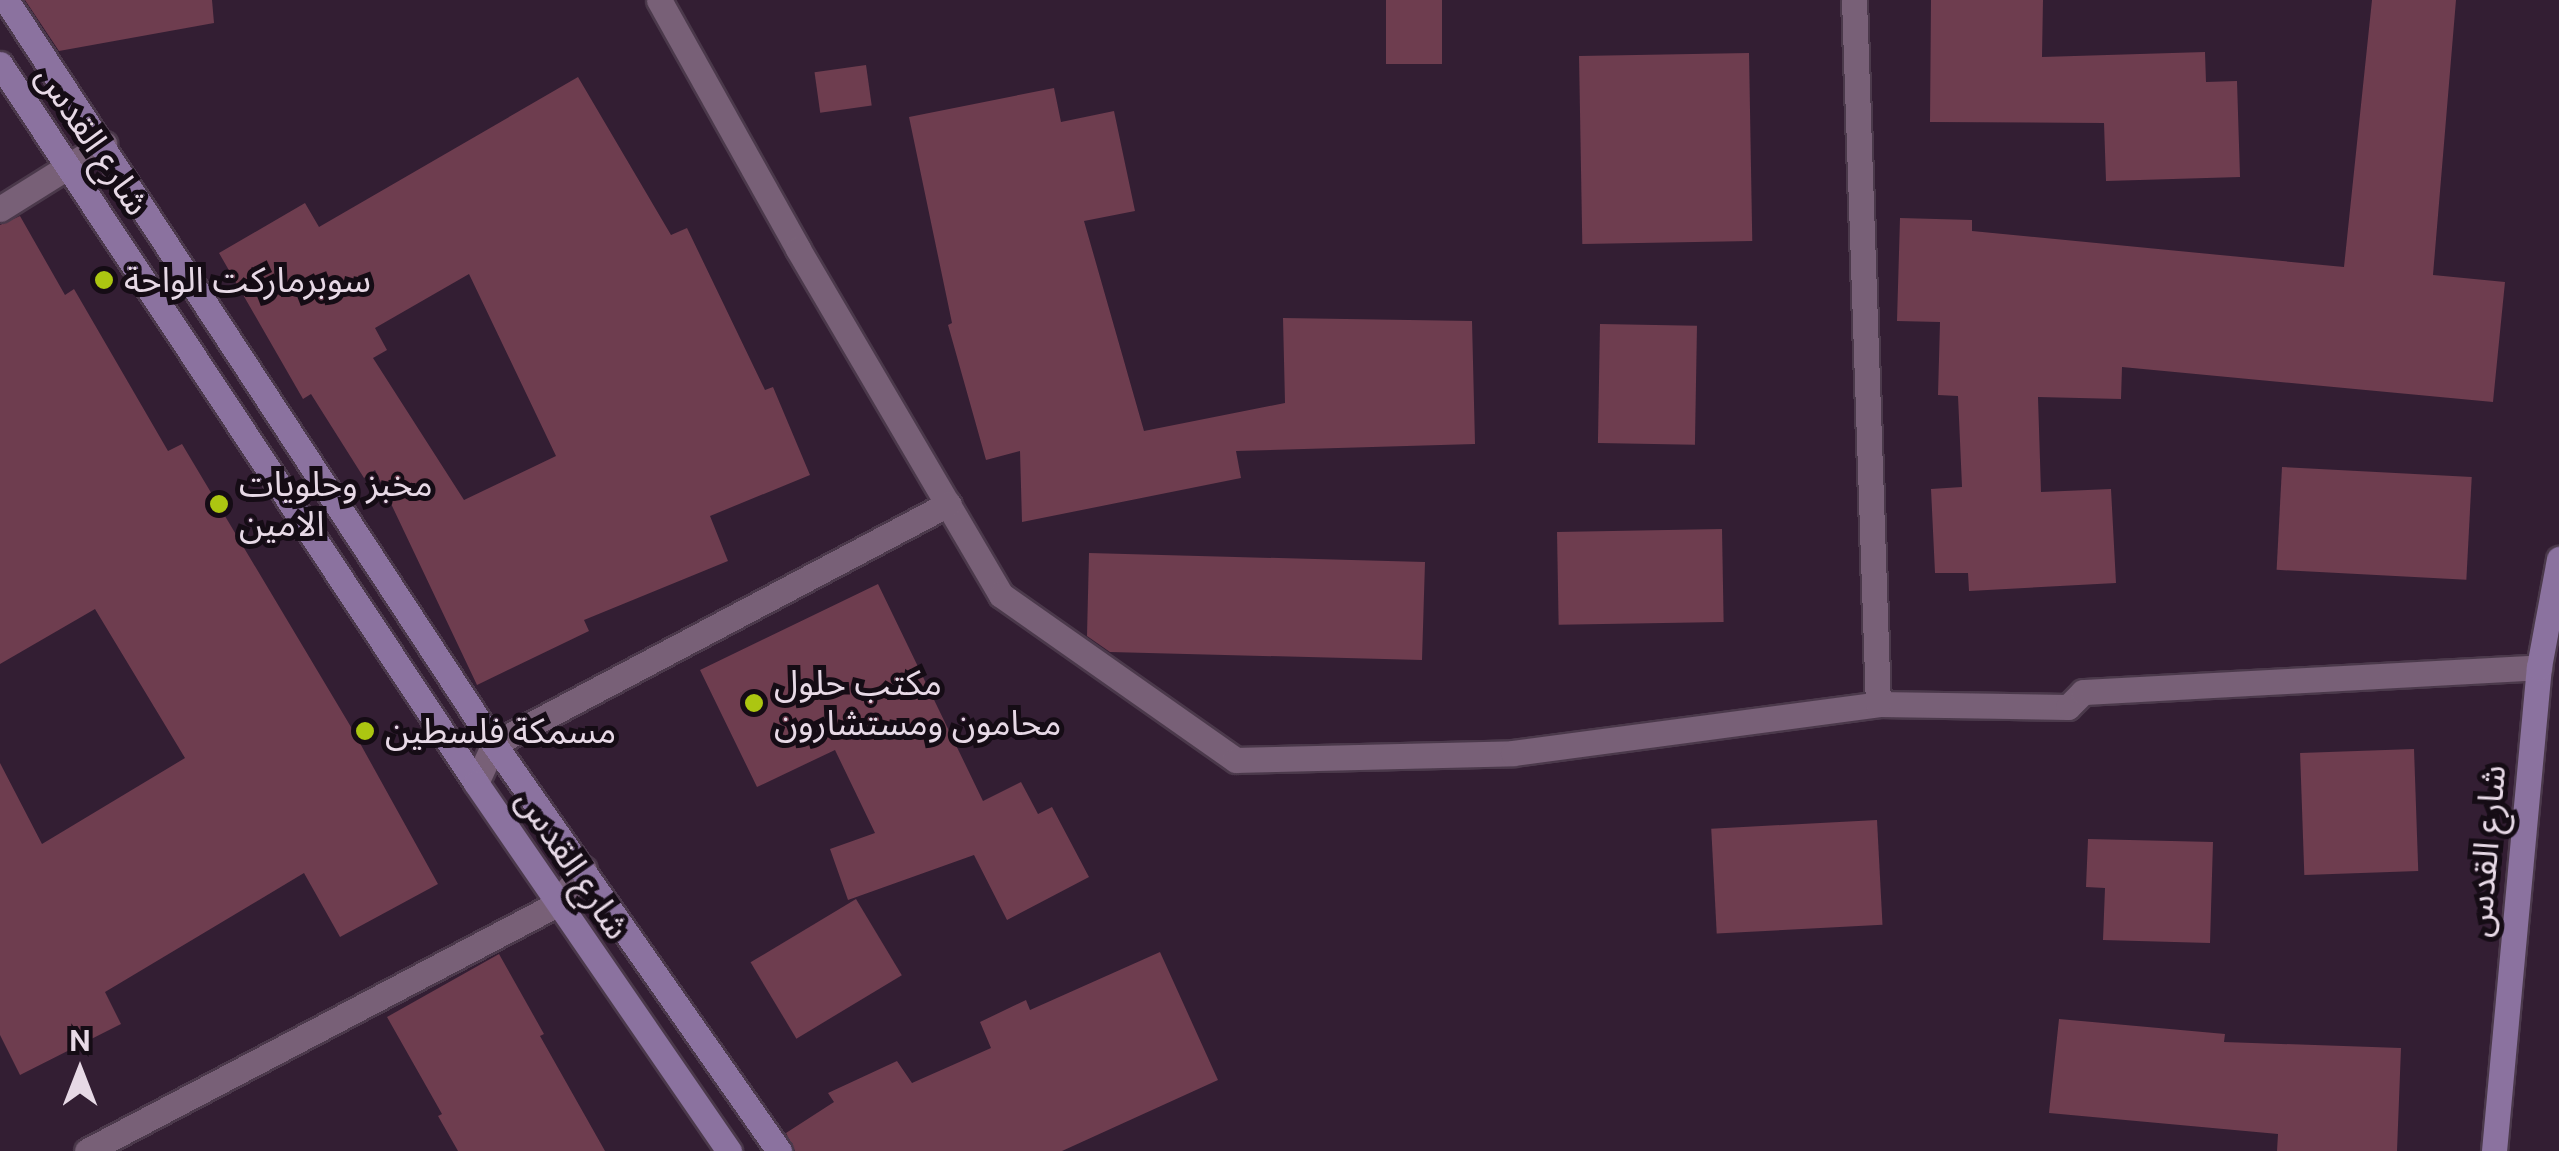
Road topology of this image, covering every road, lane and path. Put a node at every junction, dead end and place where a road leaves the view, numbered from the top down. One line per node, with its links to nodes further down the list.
1 (6, 0): 5 (main road)
2 (659, 0): 8 (street)
3 (1854, 0): 11 (street)
4 (0, 64): 6 (main road, شارع القدس)
5 (104, 144): 6 (street); 12 (main road)
6 (69, 166): 7 (street); 13 (main road, شارع القدس)
7 (0, 209)
8 (948, 504): 11 (street); 12 (street)
9 (2559, 560): 10 (main road, شارع القدس)
10 (2549, 666): 11 (street); 19 (main road, شارع القدس)
11 (1878, 704)
12 (494, 744): 13 (street); 14 (main road)
13 (476, 783): 15 (main road, شارع القدس)
14 (584, 869): 15 (street); 18 (main road)
15 (558, 904): 16 (street); 17 (main road, شارع القدس)
16 (87, 1151)
17 (728, 1151)
18 (780, 1151)
19 (2494, 1151)

